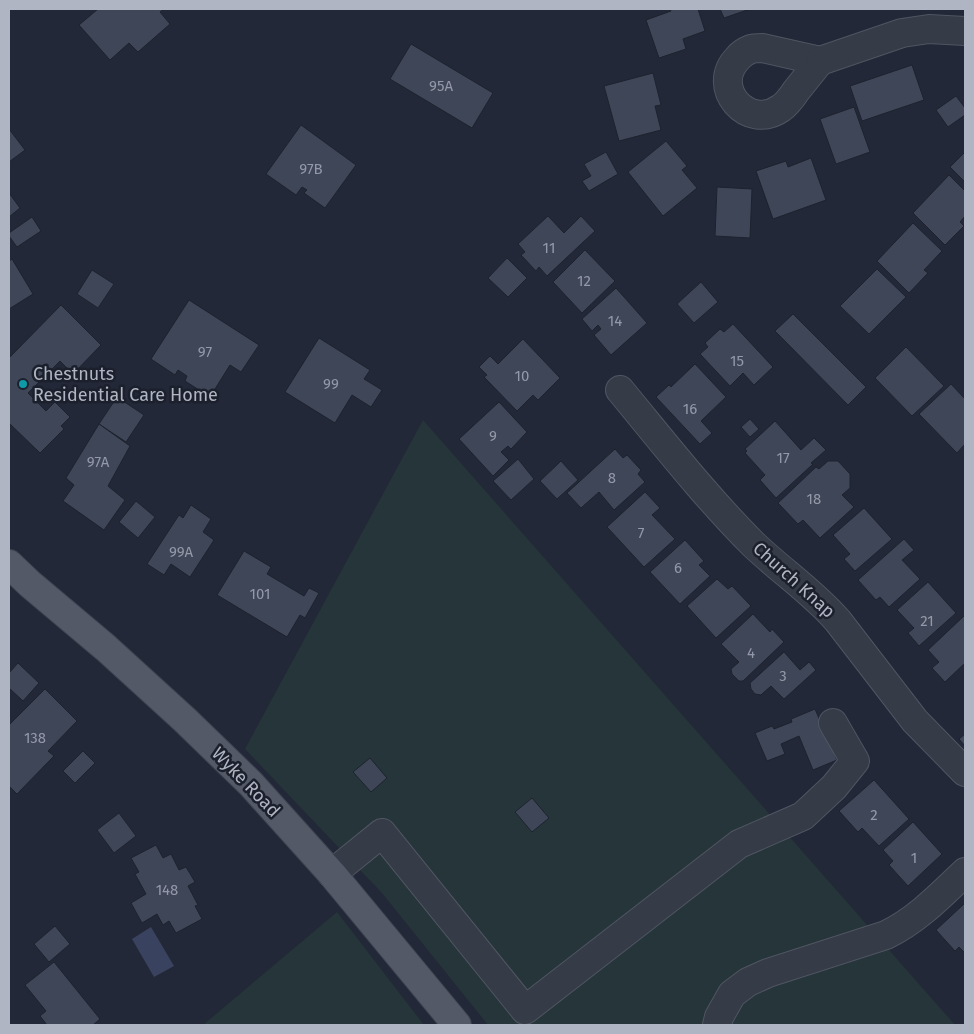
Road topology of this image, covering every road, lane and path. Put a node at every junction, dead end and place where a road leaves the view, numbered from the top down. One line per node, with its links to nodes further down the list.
1 (965, 31): 2 (street)
2 (820, 61)
3 (620, 390): 6 (street, Church Knap)
4 (9, 564): 8 (main road, Wyke Road)
5 (833, 723): 8 (street)
6 (965, 772)
7 (965, 872): 10 (street)
8 (332, 874): 9 (main road, Wyke Road)
9 (457, 1025)
10 (717, 1025)

